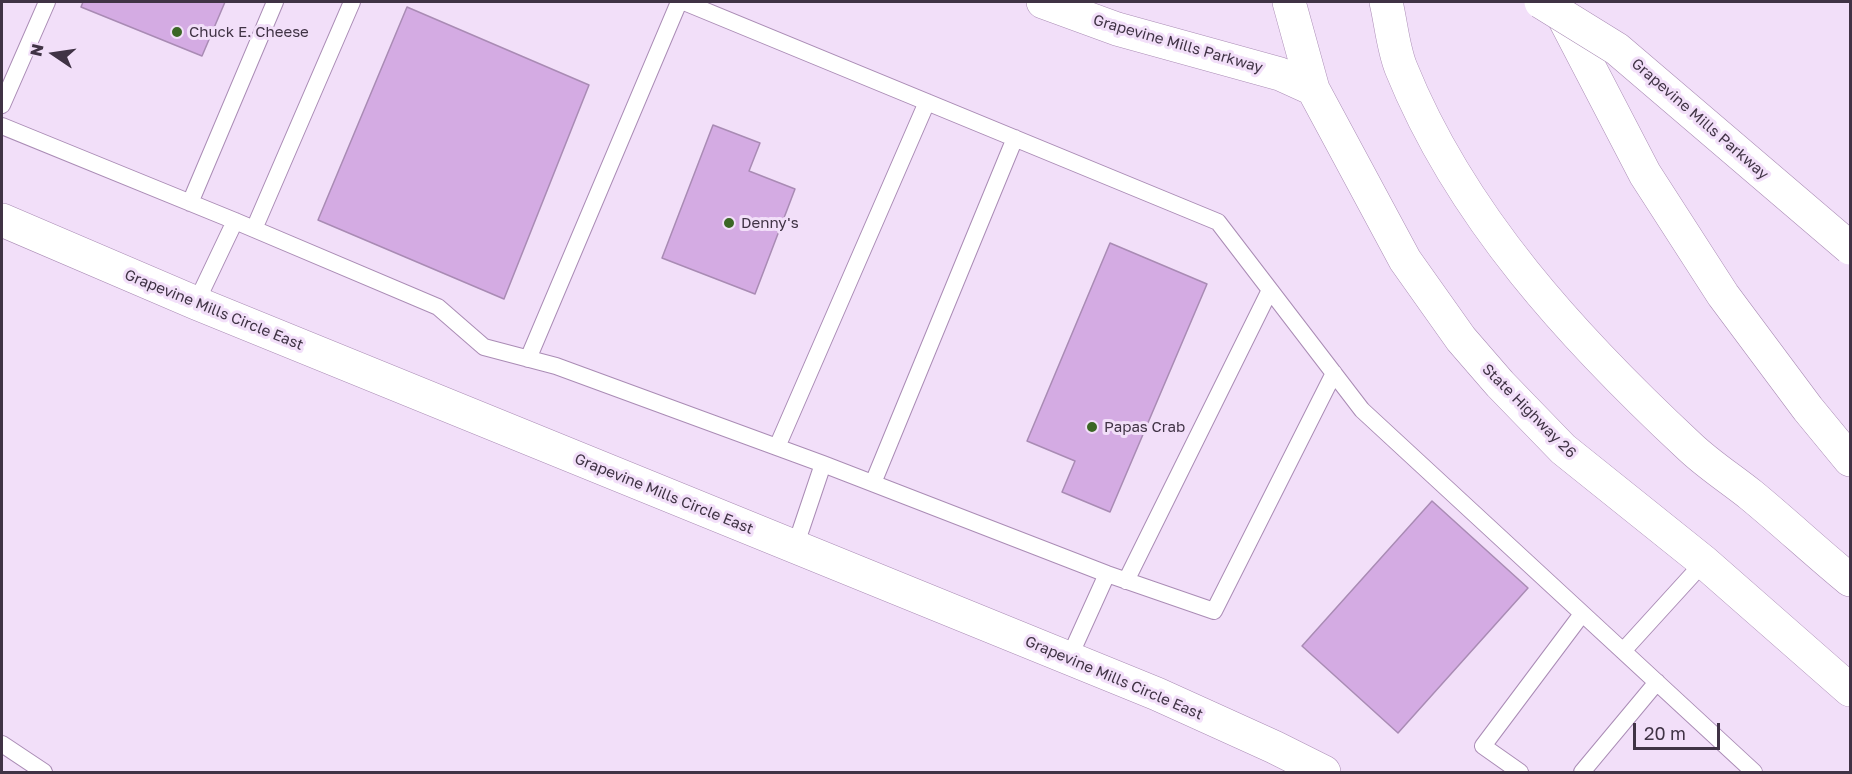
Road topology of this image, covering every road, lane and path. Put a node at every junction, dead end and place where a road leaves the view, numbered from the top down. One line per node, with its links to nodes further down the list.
1 (47, 2): 14 (lane)
2 (275, 2): 17 (lane)
3 (352, 2): 20 (lane)
4 (679, 2): 24 (lane)
5 (684, 2): 11 (lane)
6 (1043, 2): 12 (main road, Grapevine Mills Parkway)
7 (1289, 2): 12 (main road, State Highway 26)
8 (1386, 2): 33 (main road)
9 (1542, 2): 21 (main road, Grapevine Mills Parkway, bridge)
10 (1556, 2): 27 (main road)
11 (721, 8): 13 (lane)
12 (1313, 89): 31 (main road, State Highway 26)
13 (927, 102): 16 (lane); 26 (lane)
14 (2, 105)
15 (2, 126): 17 (lane)
16 (1015, 138): 22 (lane); 29 (lane)
17 (190, 203): 19 (lane)
18 (2, 220): 23 (main road, Grapevine Mills Circle East)
19 (235, 221): 20 (lane); 23 (lane)
20 (254, 229): 24 (lane)
21 (1851, 248)
22 (1270, 290): 25 (lane); 34 (lane)
23 (196, 303): 30 (main road, Grapevine Mills Circle East)
24 (528, 359): 26 (lane)
25 (1334, 373): 34 (lane); 35 (lane)
26 (777, 447): 28 (lane)
27 (1851, 460)
28 (824, 464): 29 (lane); 30 (lane)
29 (873, 483): 32 (lane)
30 (795, 547): 37 (main road, Grapevine Mills Circle East)
31 (1704, 562): 36 (lane); 39 (main road, State Highway 26)
32 (1107, 574): 34 (lane); 37 (lane)
33 (1851, 580)
34 (1126, 581)
35 (1582, 614): 36 (lane); 43 (lane)
36 (1623, 651): 38 (lane)
37 (1069, 658): 42 (main road, Grapevine Mills Circle East)
38 (1657, 682): 44 (lane); 45 (lane)
39 (1851, 690)
40 (2, 744): 41 (lane)
41 (44, 772)
42 (1324, 772)
43 (1520, 772)
44 (1582, 772)
45 (1754, 772)

